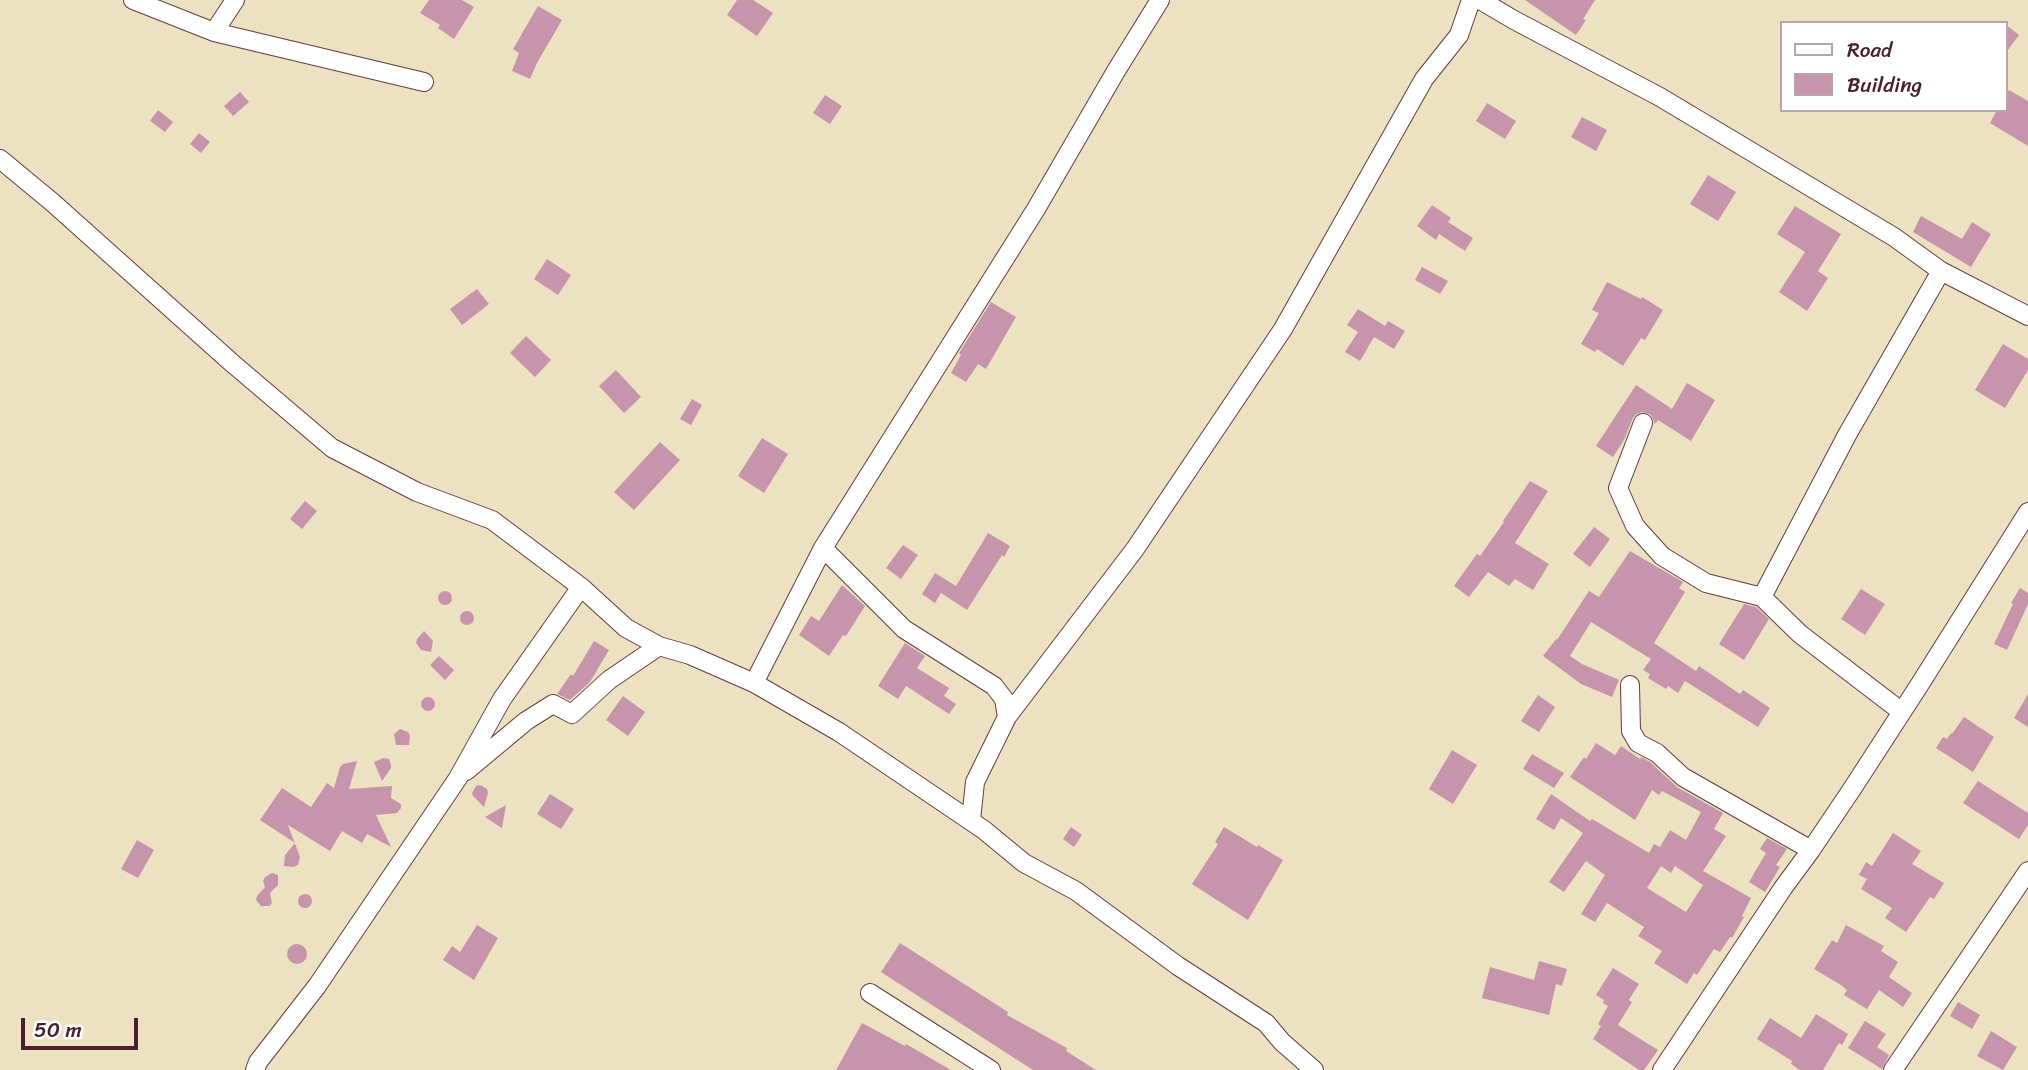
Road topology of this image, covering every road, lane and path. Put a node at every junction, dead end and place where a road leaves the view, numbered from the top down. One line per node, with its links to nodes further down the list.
1 (134, 0): 6 (street)
2 (235, 0): 6 (street)
3 (1160, 0): 13 (street)
4 (1471, 0): 20 (street)
5 (1480, 0): 9 (street)
6 (214, 32): 7 (street)
7 (424, 82)
8 (0, 159): 14 (street)
9 (1941, 271): 10 (street); 15 (street)
10 (2028, 316)
11 (1643, 423): 15 (street)
12 (2028, 512): 19 (street)
13 (823, 548): 17 (street); 20 (street)
14 (581, 587): 16 (street); 21 (street)
15 (1762, 597): 19 (street)
16 (659, 646): 17 (street); 21 (street)
17 (754, 683): 22 (street)
18 (1630, 685): 23 (street)
19 (1902, 712): 23 (street)
20 (1007, 717): 22 (street)
21 (458, 778): 27 (street)
22 (984, 831): 29 (street)
23 (1811, 850): 30 (street)
24 (2028, 871): 31 (street)
25 (870, 993): 26 (street)
26 (969, 1064): 28 (street)
27 (254, 1070)
28 (991, 1070)
29 (1314, 1070)
30 (1662, 1070)
31 (1893, 1070)

